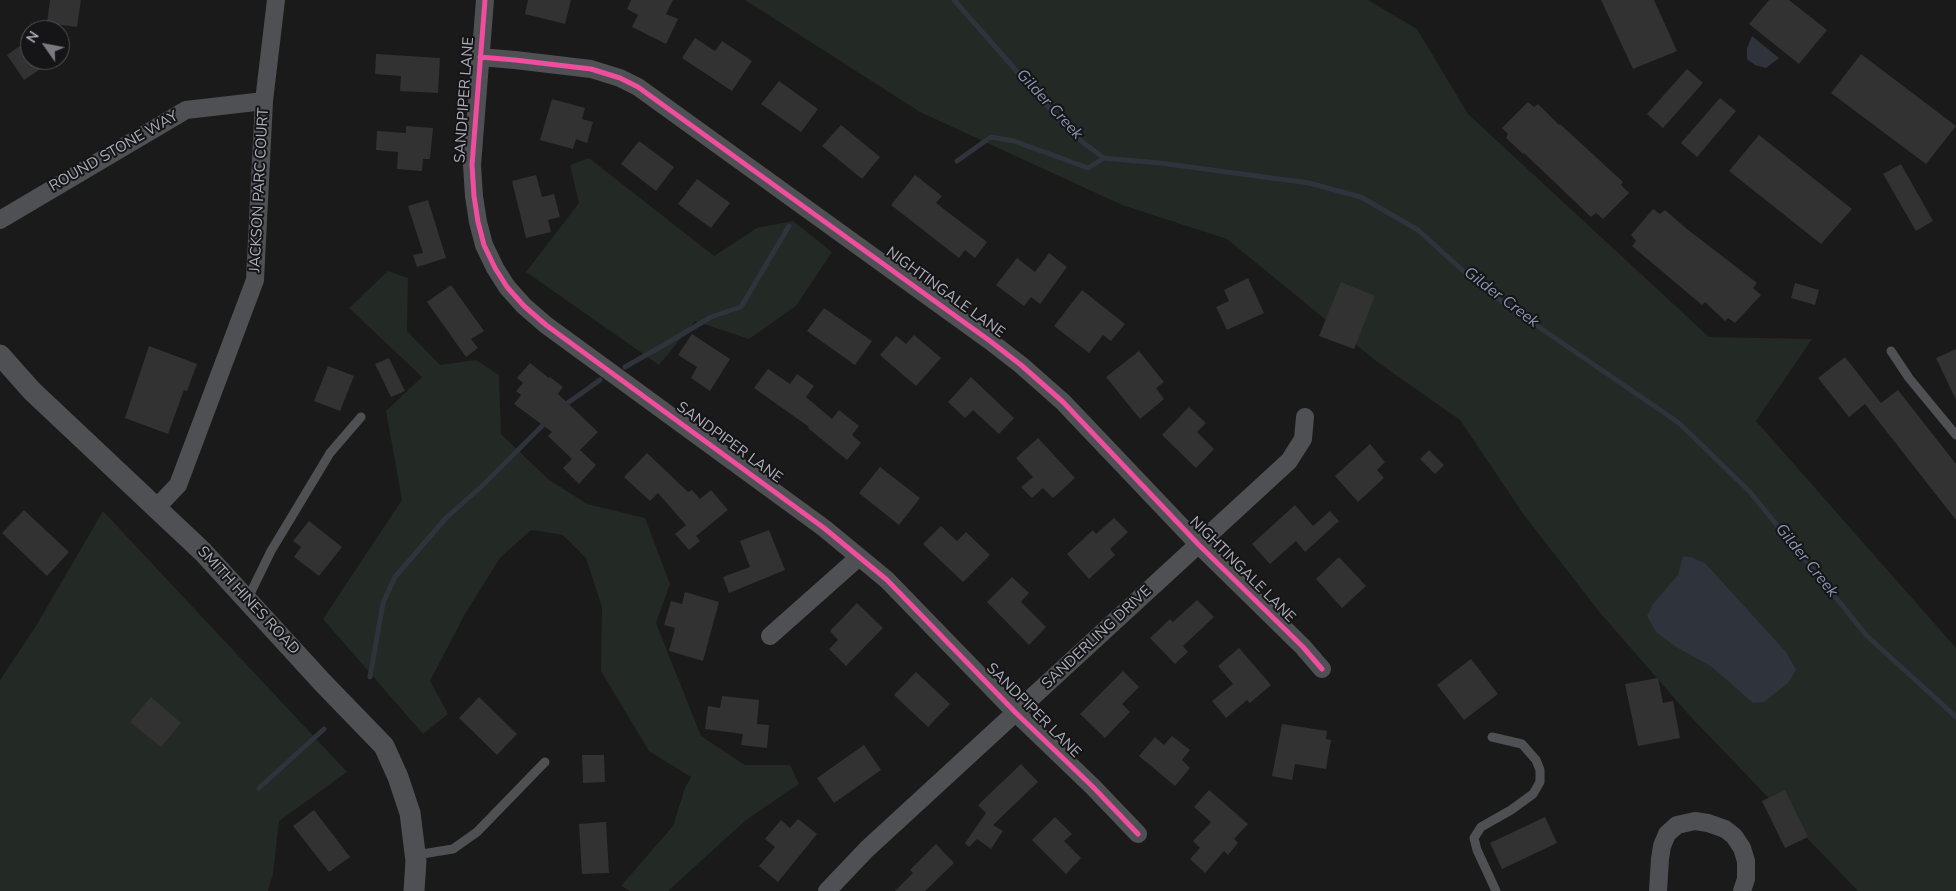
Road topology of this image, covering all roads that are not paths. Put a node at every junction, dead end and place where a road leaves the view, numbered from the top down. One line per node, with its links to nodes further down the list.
1 (276, 0): 4 (street, JACKSON PARC COURT)
2 (485, 0): 3 (street, SANDPIPER LANE)
3 (480, 57): 13 (street, NIGHTINGALE LANE); 14 (street, SANDPIPER LANE)
4 (264, 101): 5 (street, ROUND STONE WAY); 12 (street, JACKSON PARC COURT)
5 (0, 220)
6 (1891, 351): 10 (lane)
7 (0, 355): 12 (street, SMITH HINES ROAD)
8 (361, 417): 15 (lane)
9 (1304, 417): 13 (street, SANDERLING DRIVE)
10 (1953, 425): 11 (lane)
11 (1956, 435)
12 (156, 508): 15 (street, SMITH HINES ROAD)
13 (1198, 545): 17 (street, NIGHTINGALE LANE); 18 (street, SANDERLING DRIVE)
14 (859, 557): 16 (street); 18 (street, SANDPIPER LANE)
15 (247, 600): 22 (street, SMITH HINES ROAD)
16 (770, 636)
17 (1322, 669)
18 (1016, 713): 21 (street, SANDPIPER LANE); 24 (street, SANDERLING DRIVE)
19 (1492, 737): 25 (lane)
20 (544, 762): 22 (lane)
21 (1138, 834)
22 (416, 855): 23 (street, SMITH HINES ROAD)
23 (414, 891)
24 (827, 891)
25 (1496, 891)
26 (1658, 891): 27 (street)
27 (1742, 891)

